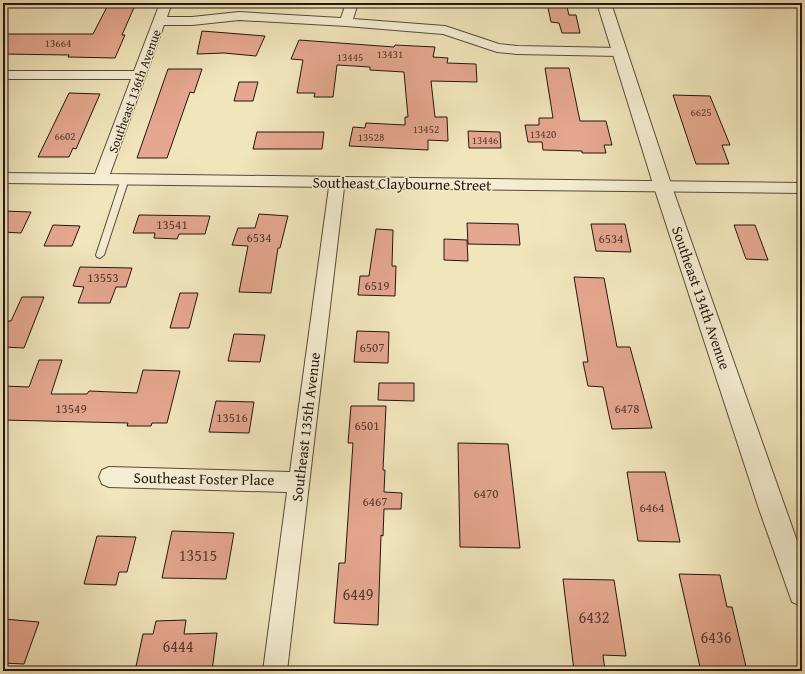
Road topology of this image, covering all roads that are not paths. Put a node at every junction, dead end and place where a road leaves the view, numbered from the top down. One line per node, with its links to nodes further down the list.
1 (166, 3): 4 (street, Southeast 136th Avenue)
2 (352, 3): 5 (street)
3 (604, 3): 6 (street, Southeast 134th Avenue)
4 (159, 21): 5 (street); 8 (street, Southeast 136th Avenue)
5 (346, 22): 6 (street)
6 (619, 52): 13 (street, Southeast 134th Avenue)
7 (3, 75): 8 (street)
8 (139, 75): 10 (street, Southeast 136th Avenue)
9 (3, 178): 10 (street, Southeast Claybourne Street)
10 (102, 179): 11 (street, Southeast Claybourne Street)
11 (125, 179): 12 (street, Southeast Claybourne Street); 15 (lane)
12 (337, 183): 13 (street, Southeast Claybourne Street); 17 (street, Southeast 135th Avenue)
13 (662, 187): 14 (street, Southeast Claybourne Street); 18 (street, Southeast 134th Avenue)
14 (802, 188)
15 (100, 255)
16 (109, 477): 17 (street, Southeast Foster Place)
17 (298, 482): 19 (street, Southeast 135th Avenue)
18 (802, 592)
19 (275, 671)

